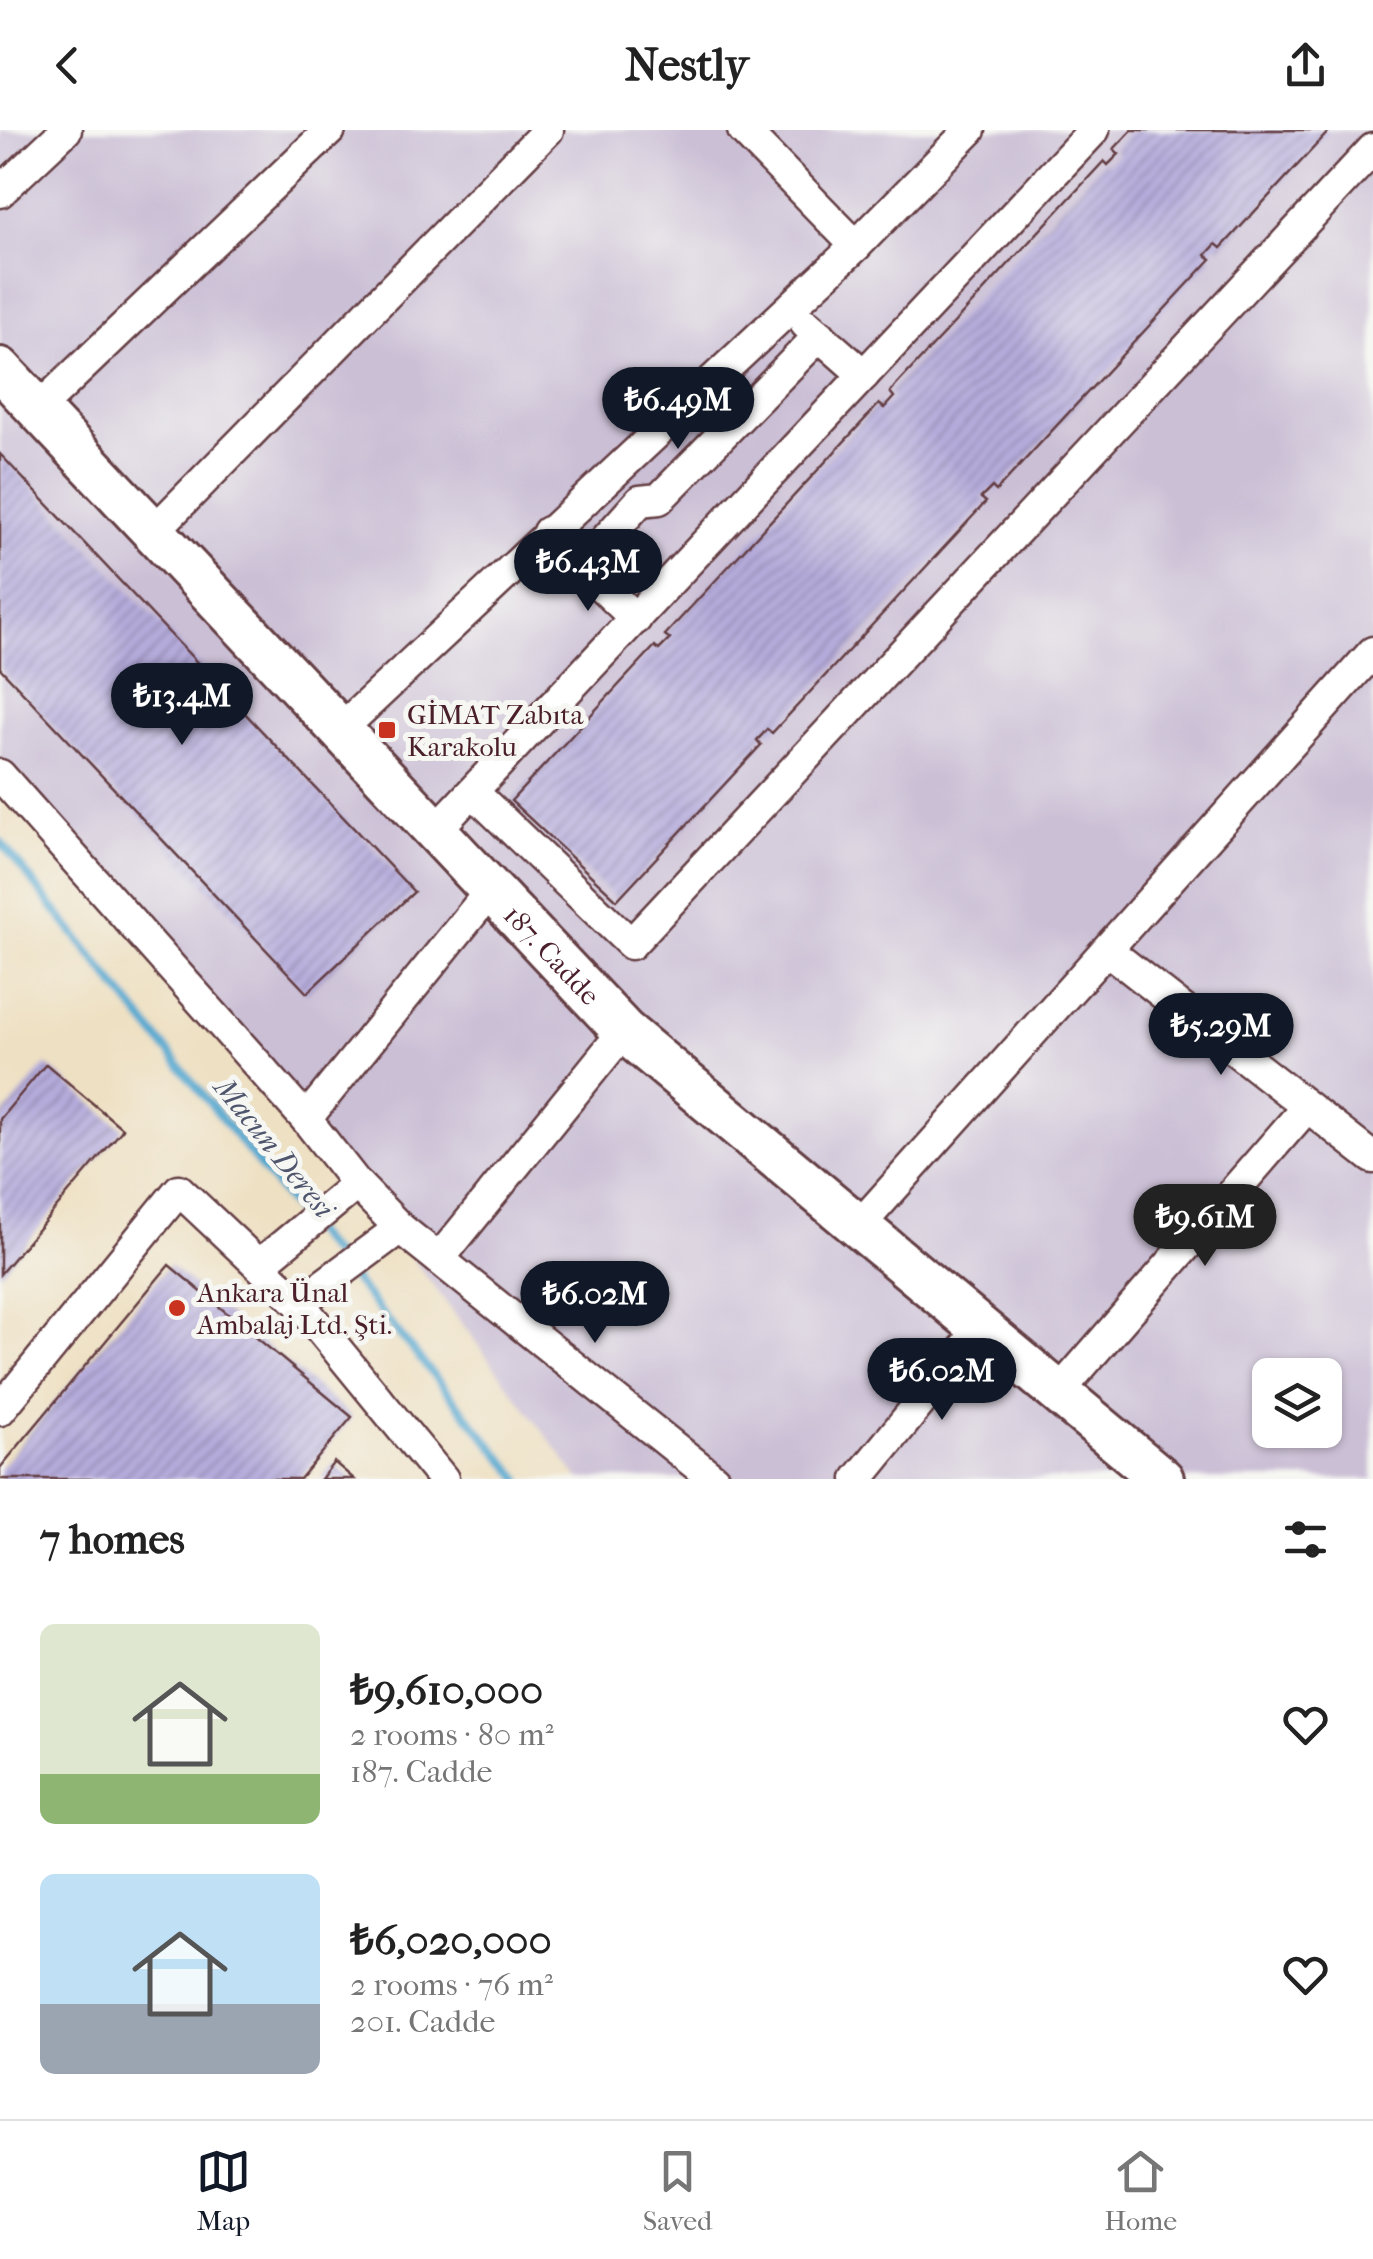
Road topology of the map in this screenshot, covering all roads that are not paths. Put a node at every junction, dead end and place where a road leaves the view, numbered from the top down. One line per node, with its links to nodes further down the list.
1 (66, 130): 8 (street)
2 (330, 130): 14 (street)
3 (548, 130): 15 (street)
4 (743, 130): 9 (street)
5 (970, 130): 9 (street)
6 (1094, 130): 13 (street)
7 (1373, 149): 22 (street)
8 (0, 192)
9 (856, 246): 10 (street)
10 (789, 308): 11 (street); 16 (street)
11 (820, 336): 13 (street); 17 (street)
12 (0, 369): 14 (main road, 187. Cadde)
13 (864, 375): 18 (street)
14 (38, 409): 15 (main road, 187. Cadde)
15 (154, 531): 20 (main road, 187. Cadde)
16 (548, 532): 17 (street); 20 (street)
17 (582, 567): 18 (street)
18 (636, 618): 22 (street)
19 (1373, 652): 25 (street)
20 (341, 729): 23 (main road, 187. Cadde)
21 (0, 776): 28 (street)
22 (473, 792): 23 (street)
23 (436, 830): 24 (main road, 187. Cadde)
24 (492, 889): 26 (main road, 187. Cadde); 28 (street)
25 (1107, 950): 27 (street); 31 (street)
26 (624, 1031): 31 (main road, 187. Cadde); 33 (street)
27 (1307, 1106): 29 (street); 37 (street)
28 (306, 1119): 30 (street)
29 (1373, 1158)
30 (357, 1184): 32 (street); 34 (street)
31 (858, 1226): 36 (main road, 187. Cadde)
32 (400, 1228): 33 (street); 35 (street)
33 (439, 1259): 40 (street)
34 (259, 1265): 35 (street); 38 (street)
35 (298, 1303): 39 (street)
36 (981, 1328): 37 (main road, 187. Cadde); 41 (street)
37 (1058, 1392): 42 (main road, 187. Cadde)
38 (0, 1410)
39 (443, 1479)
40 (714, 1479)
41 (858, 1479)
42 (1162, 1479)

